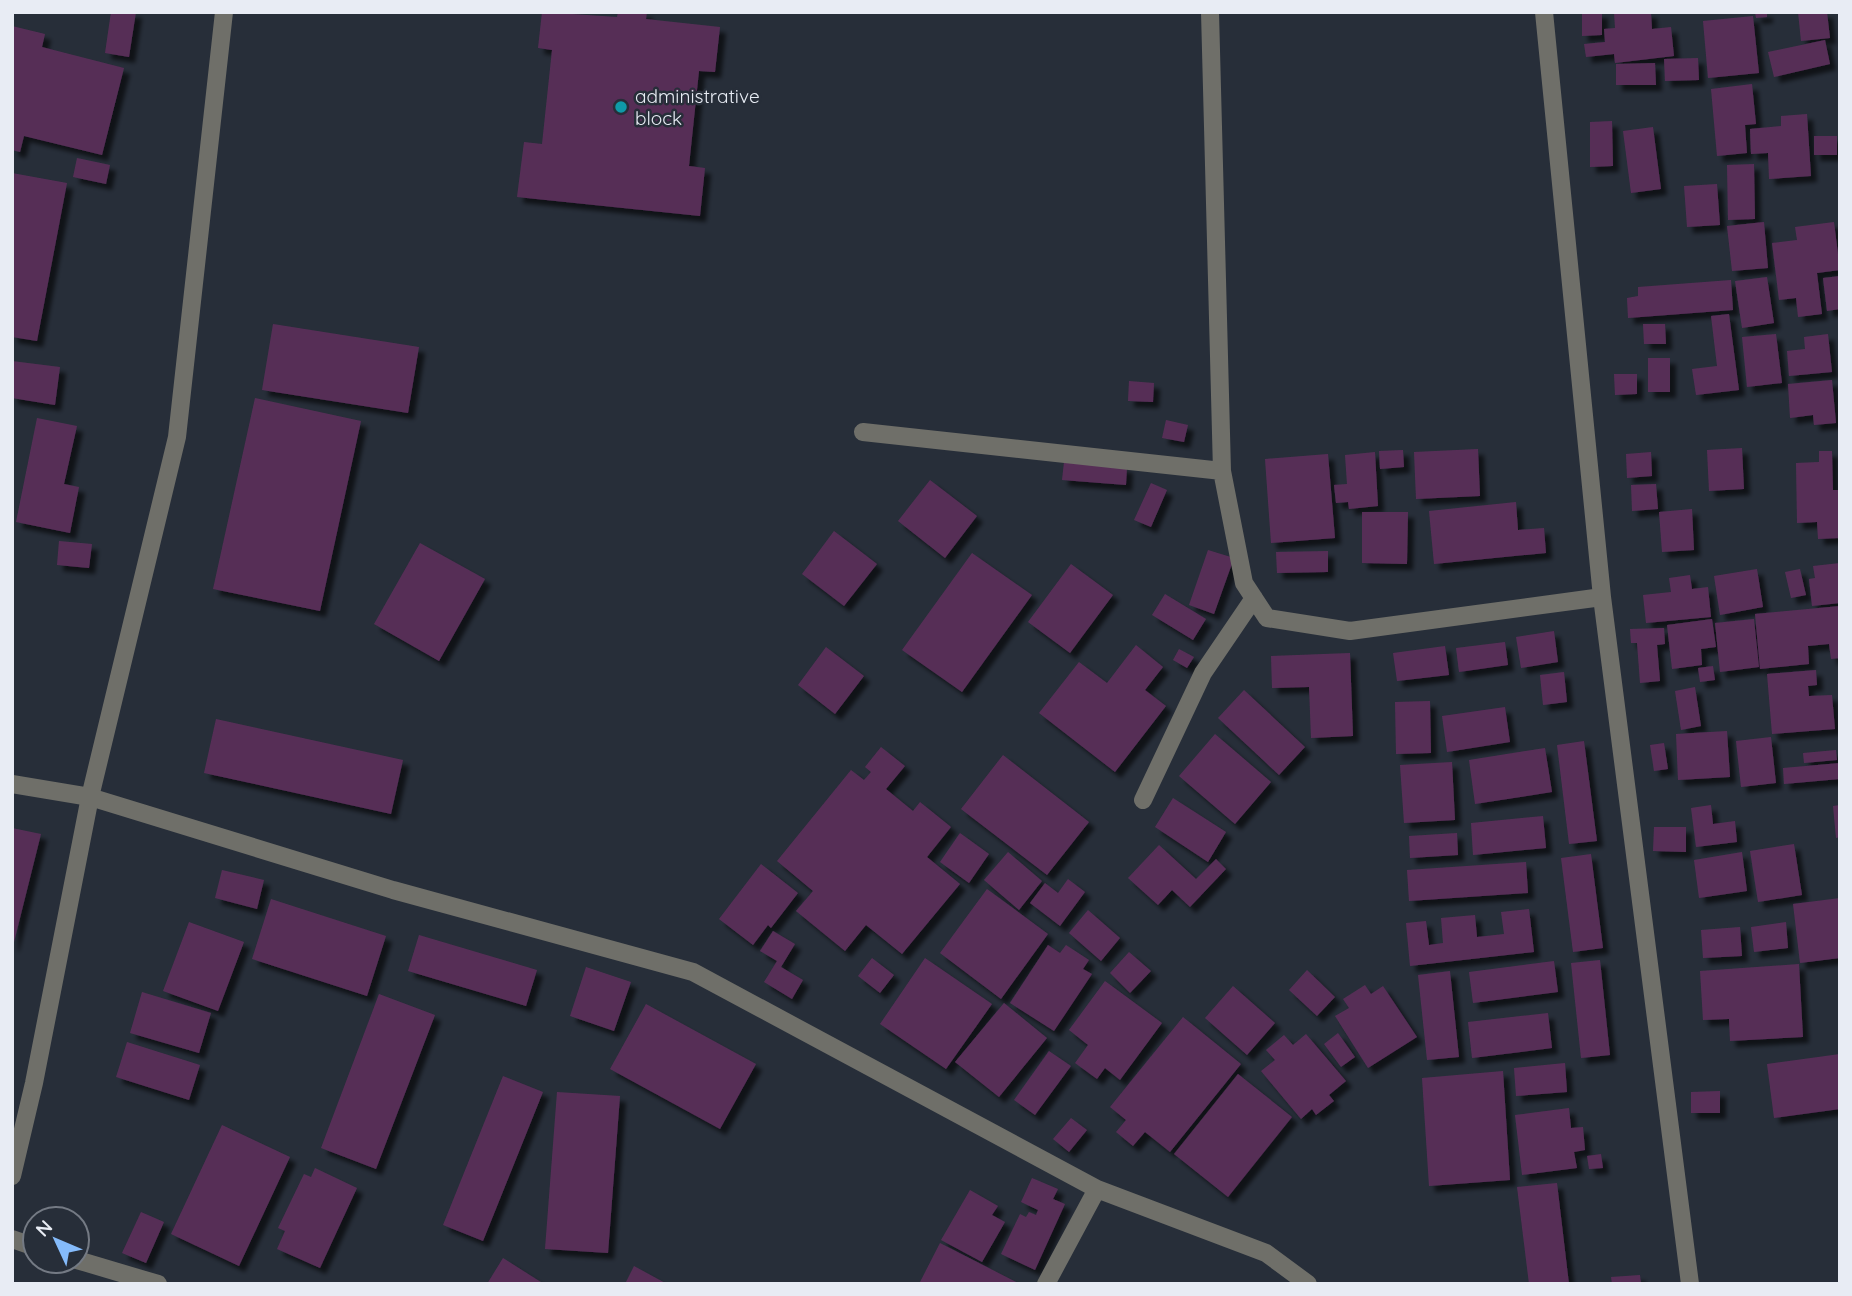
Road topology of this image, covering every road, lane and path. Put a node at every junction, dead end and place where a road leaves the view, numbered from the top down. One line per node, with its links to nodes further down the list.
1 (224, 12): 9 (street)
2 (1210, 12): 5 (street)
3 (1544, 12): 6 (street)
4 (863, 432): 5 (street)
5 (1222, 471): 7 (street)
6 (1602, 597): 7 (street); 17 (street)
7 (1254, 598): 10 (street)
8 (12, 784): 9 (street)
9 (90, 797): 11 (street); 12 (street)
10 (1143, 800)
11 (12, 1177)
12 (1097, 1189): 15 (street); 16 (street)
13 (91, 1264): 14 (street)
14 (158, 1284)
15 (1046, 1284)
16 (1308, 1284)
17 (1690, 1284)

